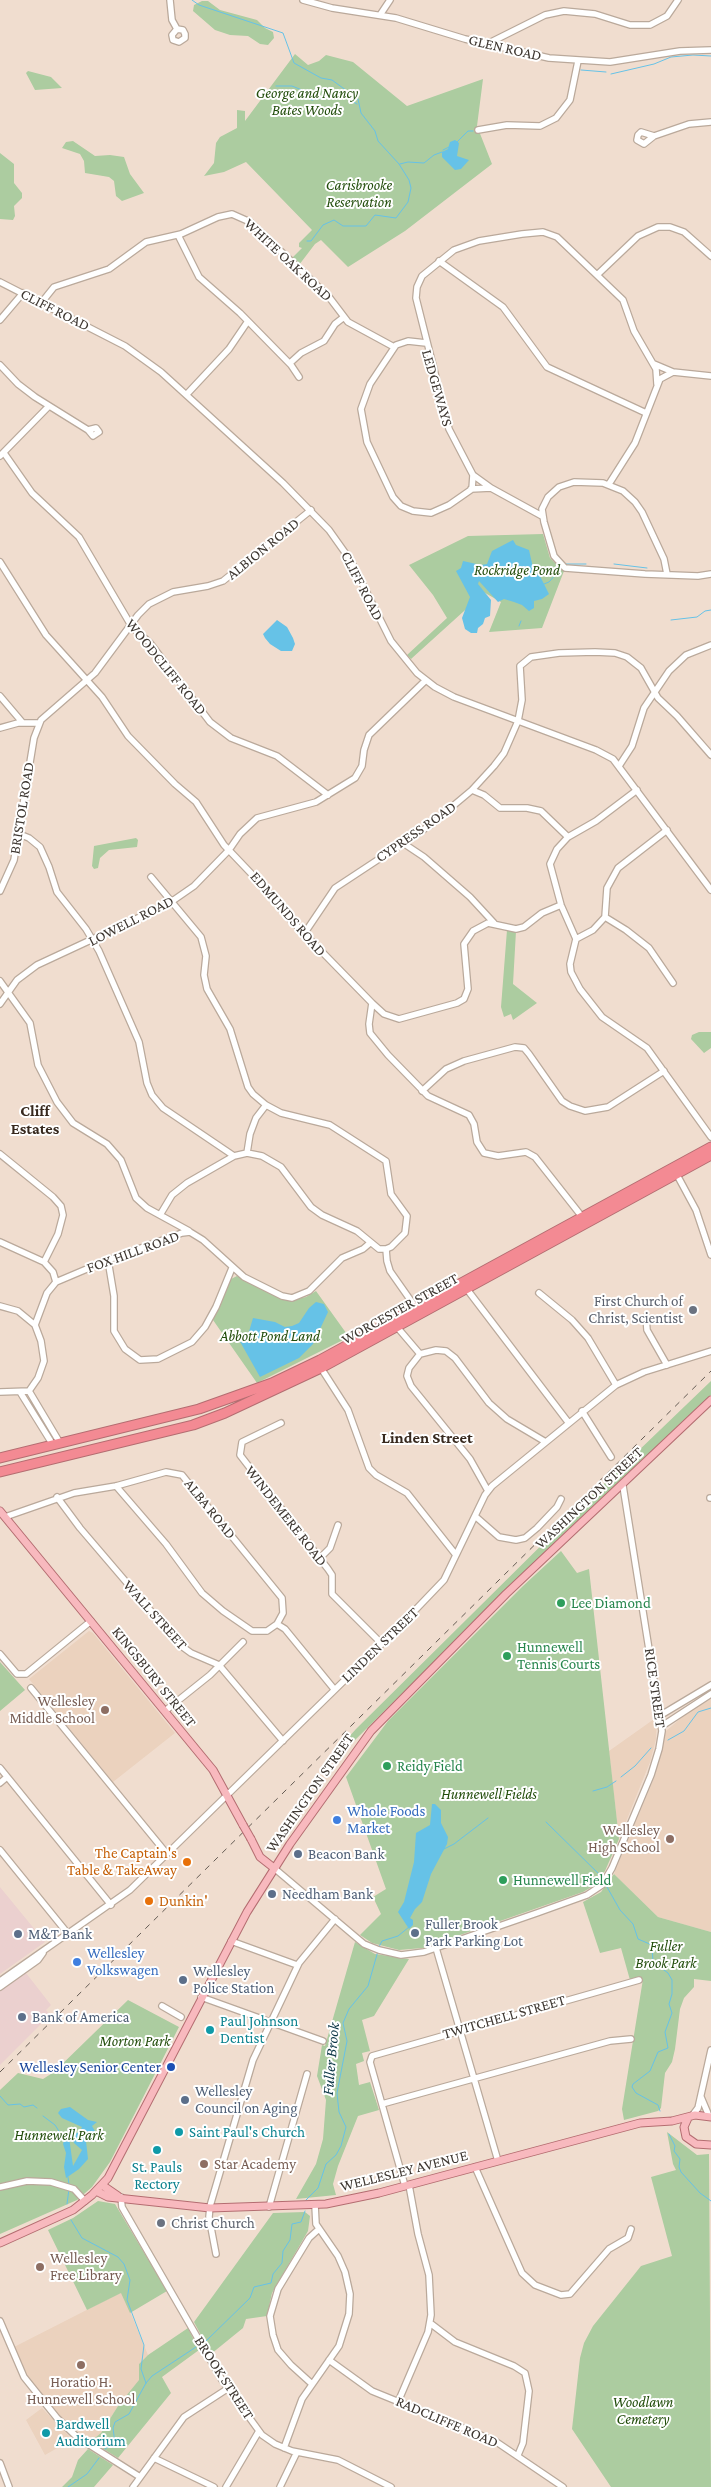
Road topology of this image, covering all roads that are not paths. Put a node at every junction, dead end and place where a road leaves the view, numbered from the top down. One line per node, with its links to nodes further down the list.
1 (170, 0): 6 (street)
2 (303, 0): 5 (street, GLEN ROAD)
3 (390, 0): 5 (street)
4 (678, 0): 7 (street)
5 (380, 15): 7 (street, GLEN ROAD)
6 (177, 29)
7 (487, 44): 9 (street, GLEN ROAD)
8 (711, 50): 9 (street, GLEN ROAD)
9 (578, 60): 11 (street)
10 (711, 122): 12 (street)
11 (478, 130)
12 (654, 136)
13 (178, 235): 19 (street, WHITE OAK ROAD); 20 (street, WHITE OAK ROAD); 22 (street)
14 (711, 256): 16 (street)
15 (440, 261): 16 (street); 23 (street); 34 (street)
16 (598, 275): 26 (street)
17 (0, 282): 18 (street, CLIFF ROAD)
18 (23, 293): 19 (street, CLIFF ROAD); 21 (street)
19 (42, 302): 32 (street, CLIFF ROAD)
20 (344, 317): 24 (street, WHITE OAK ROAD); 25 (street)
21 (0, 320)
22 (248, 321): 25 (street); 32 (street)
23 (426, 343): 24 (street, LEDGEWAYS); 37 (street, LEDGEWAYS)
24 (394, 347): 40 (street)
25 (290, 363): 30 (street)
26 (653, 364): 28 (street); 31 (street)
27 (0, 365): 33 (street)
28 (675, 372): 29 (street); 31 (street)
29 (711, 376)
30 (299, 377)
31 (656, 384): 34 (street)
32 (187, 394): 41 (street, CLIFF ROAD)
33 (49, 406): 35 (street); 36 (street)
34 (646, 413): 38 (street)
35 (88, 430)
36 (2, 455): 46 (street, WOODCLIFF ROAD)
37 (473, 475): 39 (street, LEDGEWAYS); 40 (street)
38 (609, 484): 42 (street); 44 (street)
39 (491, 488): 40 (street); 42 (street, LEDGEWAYS)
40 (471, 490)
41 (311, 510): 46 (street, ALBION ROAD); 48 (street, CLIFF ROAD)
42 (542, 516): 44 (street)
43 (0, 562): 49 (street, EDMUNDS ROAD)
44 (667, 574): 45 (street)
45 (711, 574)
46 (131, 625): 49 (street, ALBION ROAD); 60 (street, WOODCLIFF ROAD)
47 (711, 645): 50 (street)
48 (426, 680): 52 (street, CLIFF ROAD); 60 (street, LOWELL ROAD)
49 (88, 681): 54 (street, ALBION ROAD); 65 (street, EDMUNDS ROAD)
50 (655, 693): 52 (street, CYPRESS ROAD); 56 (street, CYPRESS ROAD); 57 (street)
51 (0, 696): 53 (street)
52 (518, 721): 57 (street, CLIFF ROAD); 58 (street, CYPRESS ROAD)
53 (22, 722): 54 (street); 55 (street)
54 (39, 723): 62 (street, BRISTOL ROAD)
55 (0, 728)
56 (711, 755)
57 (619, 766): 59 (street, CLIFF ROAD)
58 (472, 790): 63 (street); 64 (street, CYPRESS ROAD)
59 (637, 790): 61 (street, CLIFF ROAD); 63 (street)
60 (328, 794): 65 (street, LOWELL ROAD)
61 (667, 830): 67 (street, CLIFF ROAD); 71 (street)
62 (19, 834): 68 (street, BRISTOL ROAD); 75 (street)
63 (568, 837): 70 (street)
64 (403, 843): 72 (street); 73 (street, CYPRESS ROAD)
65 (229, 850): 69 (street, LOWELL ROAD); 73 (street, EDMUNDS ROAD)
66 (150, 877): 69 (street)
67 (711, 890)
68 (0, 891)
69 (172, 902): 75 (street, LOWELL ROAD); 83 (street)
70 (561, 905): 72 (street); 74 (street)
71 (604, 917): 74 (street); 77 (street)
72 (494, 924): 80 (street, EDMUNDS ROAD)
73 (304, 934): 80 (street, EDMUNDS ROAD)
74 (576, 939): 81 (street)
75 (93, 940): 78 (street, LOWELL ROAD); 89 (street)
76 (0, 981): 78 (street)
77 (673, 983)
78 (8, 992): 79 (street, LOWELL ROAD); 91 (street)
79 (0, 1004)
80 (372, 1004): 82 (street)
81 (664, 1071): 82 (street); 84 (street)
82 (422, 1091): 92 (street)
83 (266, 1105): 86 (street); 98 (street)
84 (711, 1137)
85 (711, 1147): 92 (highway, WORCESTER STREET)
86 (247, 1153): 89 (street); 97 (street)
87 (0, 1154): 101 (street)
88 (711, 1155): 90 (highway, WORCESTER STREET)
89 (234, 1156): 91 (street)
90 (676, 1173): 99 (street); 104 (highway, WORCESTER STREET)
91 (160, 1215): 93 (street)
92 (583, 1218): 107 (highway, WORCESTER STREET)
93 (171, 1221): 94 (street); 95 (street)
94 (190, 1232): 95 (street, FOX HILL ROAD); 102 (street, FOX HILL ROAD)
95 (168, 1237): 100 (street, FOX HILL ROAD)
96 (0, 1242): 101 (street)
97 (370, 1243): 98 (street); 102 (street, FOX HILL ROAD)
98 (386, 1249): 107 (street)
99 (711, 1255)
100 (108, 1260): 102 (street); 103 (street, FOX HILL ROAD)
101 (44, 1262): 103 (street)
102 (232, 1268)
103 (56, 1282): 109 (street)
104 (466, 1288): 110 (highway, WORCESTER STREET); 121 (street)
105 (539, 1293): 115 (street)
106 (0, 1306): 109 (street)
107 (416, 1308): 123 (highway, WORCESTER STREET)
108 (646, 1318): 113 (street)
109 (35, 1325): 116 (street)
110 (397, 1326): 112 (street); 114 (highway, WORCESTER STREET)
111 (711, 1351): 113 (street, LINDEN STREET)
112 (420, 1354): 124 (street); 132 (street)
113 (667, 1365): 115 (street, LINDEN STREET)
114 (321, 1368): 126 (highway, WORCESTER STREET); 138 (street)
115 (616, 1385): 120 (street, LINDEN STREET)
116 (28, 1391): 118 (street); 125 (street)
117 (0, 1392): 118 (street)
118 (20, 1392): 125 (street)
119 (711, 1400): 131 (main road, WASHINGTON STREET)
120 (582, 1411): 121 (street, LINDEN STREET); 127 (street)
121 (568, 1422): 124 (street, LINDEN STREET)
122 (281, 1423): 139 (street, WINDEMERE ROAD)
123 (98, 1434): 125 (highway, WORCESTER STREET); 126 (highway)
124 (544, 1442): 132 (street, LINDEN STREET)
125 (56, 1444): 128 (highway, WORCESTER STREET)
126 (98, 1448): 129 (highway, WORCESTER STREET)
127 (611, 1457)
128 (0, 1458)
129 (0, 1472)
130 (116, 1486): 133 (street, ALBA ROAD); 141 (street); 141 (street, ALBA ROAD)
131 (623, 1486): 151 (street, RICE STREET); 160 (main road, WASHINGTON STREET)
132 (488, 1491): 136 (street, LINDEN STREET)
133 (58, 1497): 135 (street, ALBA ROAD); 145 (street, WALL STREET)
134 (561, 1499): 136 (street)
135 (2, 1514): 140 (main road, KINGSBURY STREET)
136 (475, 1516): 138 (street, LINDEN STREET)
137 (338, 1525): 139 (street)
138 (456, 1555): 143 (street, LINDEN STREET)
139 (320, 1558): 143 (street, WINDEMERE ROAD)
140 (91, 1621): 144 (street); 150 (main road, KINGSBURY STREET)
141 (277, 1624): 148 (street)
142 (243, 1642): 145 (street)
143 (382, 1643): 148 (street, LINDEN STREET)
144 (0, 1654)
145 (220, 1665): 150 (street); 153 (street, WALL STREET)
146 (711, 1684): 151 (street)
147 (31, 1688): 159 (street)
148 (334, 1689): 153 (street, LINDEN STREET)
149 (711, 1694): 152 (street)
150 (165, 1711): 157 (main road, KINGSBURY STREET)
151 (661, 1715): 152 (street, RICE STREET)
152 (662, 1726): 165 (street, RICE STREET)
153 (283, 1741): 157 (street, LINDEN STREET)
154 (0, 1768): 155 (street)
155 (7, 1777): 156 (street); 161 (street)
156 (0, 1783)
157 (227, 1796): 159 (street, LINDEN STREET); 160 (main road, KINGSBURY STREET, bridge)
158 (0, 1850): 163 (street)
159 (167, 1854): 161 (street, LINDEN STREET)
160 (274, 1868): 162 (street); 164 (main road, WASHINGTON STREET)
161 (111, 1905): 163 (street, LINDEN STREET)
162 (335, 1919): 165 (street); 167 (street)
163 (69, 1935): 166 (street, LINDEN STREET)
164 (231, 1941): 167 (street); 171 (main road, WASHINGTON STREET)
165 (436, 1948): 175 (street)
166 (43, 1953): 169 (street, LINDEN STREET); 170 (street, LINDEN STREET)
167 (297, 1965): 174 (street)
168 (639, 1980): 175 (street, TWITCHELL STREET)
169 (0, 1981)
170 (0, 1987)
171 (201, 1997): 174 (street); 190 (main road, WASHINGTON STREET)
172 (162, 2006): 173 (street)
173 (181, 2017)
174 (270, 2022): 177 (street); 198 (street)
175 (460, 2030): 180 (street); 182 (street, TWITCHELL STREET)
176 (631, 2039): 180 (street)
177 (324, 2041)
178 (711, 2050): 181 (street)
179 (307, 2074): 197 (street)
180 (474, 2078): 182 (street); 188 (street)
181 (700, 2093): 183 (street); 184 (street)
182 (382, 2104): 192 (street)
183 (690, 2117): 184 (main road, WELLESLEY AVENUE); 185 (main road, WELLESLEY AVENUE); 186 (main road)
184 (710, 2117)
185 (660, 2121): 186 (main road); 188 (main road, WELLESLEY AVENUE)
186 (684, 2131): 187 (main road)
187 (710, 2145)
188 (498, 2161): 189 (main road, WELLESLEY AVENUE)
189 (475, 2167): 192 (main road, WELLESLEY AVENUE); 200 (street)
190 (102, 2185): 193 (main road, WASHINGTON STREET); 194 (main road, WELLESLEY AVENUE)
191 (0, 2186): 195 (street)
192 (407, 2186): 196 (main road, WELLESLEY AVENUE); 204 (street)
193 (96, 2191): 194 (main road, WELLESLEY AVENUE); 195 (main road, WASHINGTON STREET)
194 (121, 2197): 198 (main road, WELLESLEY AVENUE); 207 (street, BROOK STREET)
195 (85, 2201): 201 (main road, WASHINGTON STREET)
196 (315, 2205): 197 (main road, WELLESLEY AVENUE); 199 (street)
197 (269, 2207): 198 (main road, WELLESLEY AVENUE)
198 (210, 2208): 202 (street)
199 (319, 2229): 205 (street); 206 (street)
200 (631, 2229)
201 (0, 2243)
202 (216, 2254)
203 (0, 2320): 215 (street)
204 (430, 2323): 208 (street); 212 (street)
205 (330, 2360): 206 (street); 208 (street, RADCLIFFE ROAD)
206 (312, 2384): 210 (street)
207 (227, 2389): 209 (street, BROOK STREET); 213 (street)
208 (398, 2402): 212 (street, RADCLIFFE ROAD)
209 (259, 2431): 210 (street, BROOK STREET); 220 (street)
210 (284, 2448): 211 (street, BROOK STREET)
211 (297, 2452): 216 (street); 222 (street, BROOK STREET)
212 (518, 2456): 223 (street, RADCLIFFE ROAD)
213 (154, 2458): 215 (street); 219 (street)
214 (0, 2464): 217 (street)
215 (140, 2477): 218 (street)
216 (282, 2484): 221 (street)
217 (9, 2487)
218 (133, 2487)
219 (214, 2487)
220 (226, 2487)
221 (289, 2487)
222 (391, 2487)
223 (562, 2487)

